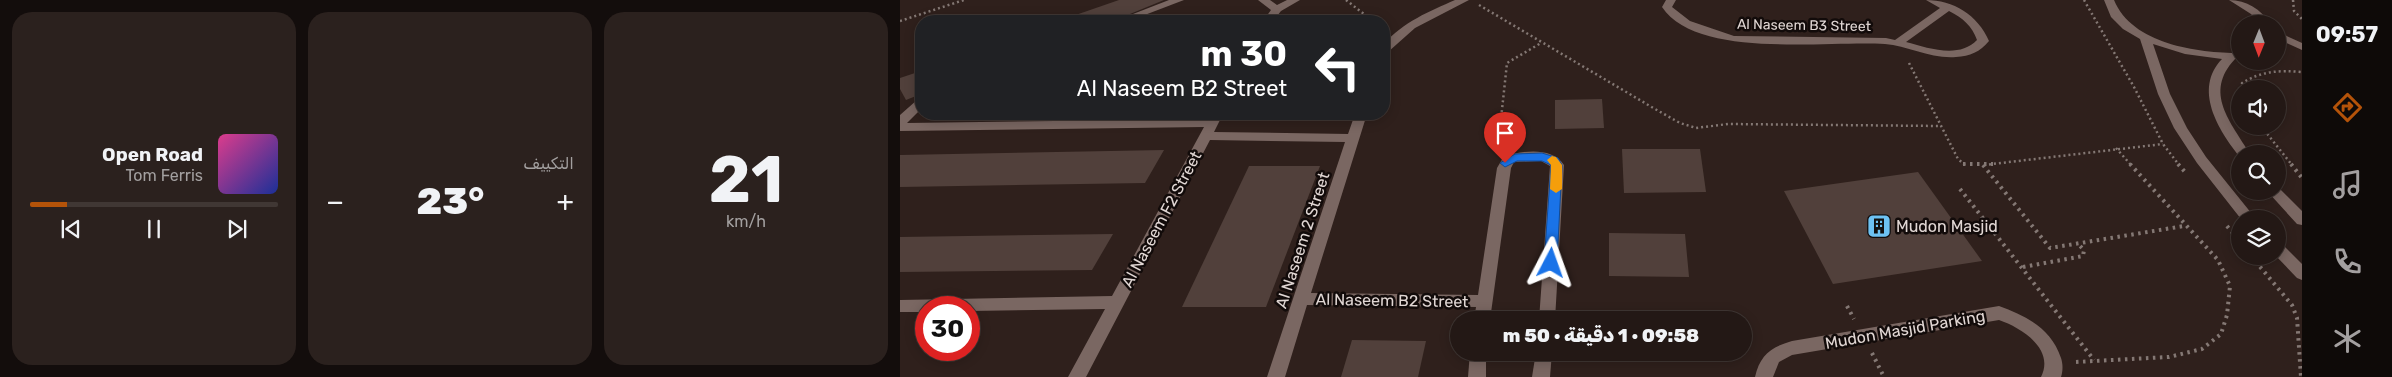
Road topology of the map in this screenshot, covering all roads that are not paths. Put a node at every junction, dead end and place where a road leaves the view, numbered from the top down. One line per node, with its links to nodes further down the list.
1 (1179, 0): 13 (street)
2 (1263, 0): 11 (street)
3 (1295, 0): 11 (street)
4 (1464, 0): 19 (street)
5 (1671, 0): 18 (street, Al Naseem B3 Street)
6 (1931, 0): 10 (street, Al Naseem B3 Street)
7 (2234, 0): 12 (street)
8 (2244, 0): 12 (street)
9 (2108, 2): 16 (street)
10 (1948, 7): 18 (street); 18 (street, Al Naseem B3 Street)
11 (1277, 9): 14 (street)
12 (2255, 12): 15 (street)
13 (1137, 15)
14 (1272, 15)
15 (2258, 15)
16 (2144, 36): 21 (street); 31 (street)
17 (2286, 39): 20 (street)
18 (1899, 42)
19 (1390, 43)
20 (2302, 46)
21 (2231, 56)
22 (2231, 59): 29 (street)
23 (915, 108): 25 (street)
24 (1359, 120): 28 (street, Al Naseem 2 Street)
25 (900, 122)
26 (1212, 124): 27 (street, Al Naseem F2 Street); 28 (street, Al Naseem F2 Street); 37 (street, Al Naseem F2 Street)
27 (900, 127)
28 (1354, 138): 35 (street, Al Naseem 2 Street)
29 (2238, 145)
30 (2283, 200): 32 (street)
31 (2242, 210)
32 (2302, 220)
33 (2286, 257): 34 (street)
34 (2302, 274)
35 (1300, 299): 36 (street, Al Naseem B2 Street); 44 (street, Al Naseem 2 Street)
36 (1484, 301): 39 (street, Al Naseem B2 Street); 40 (street, Al Naseem B2 Street)
37 (1116, 302): 38 (street, Al Naseem F2 Street); 43 (street, Al Naseem F2 Street)
38 (900, 306)
39 (1483, 311)
40 (1547, 311)
41 (1478, 361): 45 (street)
42 (1543, 361): 46 (street)
43 (1078, 377)
44 (1276, 377)
45 (1477, 377)
46 (1541, 377)
47 (1764, 377): 48 (street, Mudon Masjid Parking)
48 (2050, 377)

